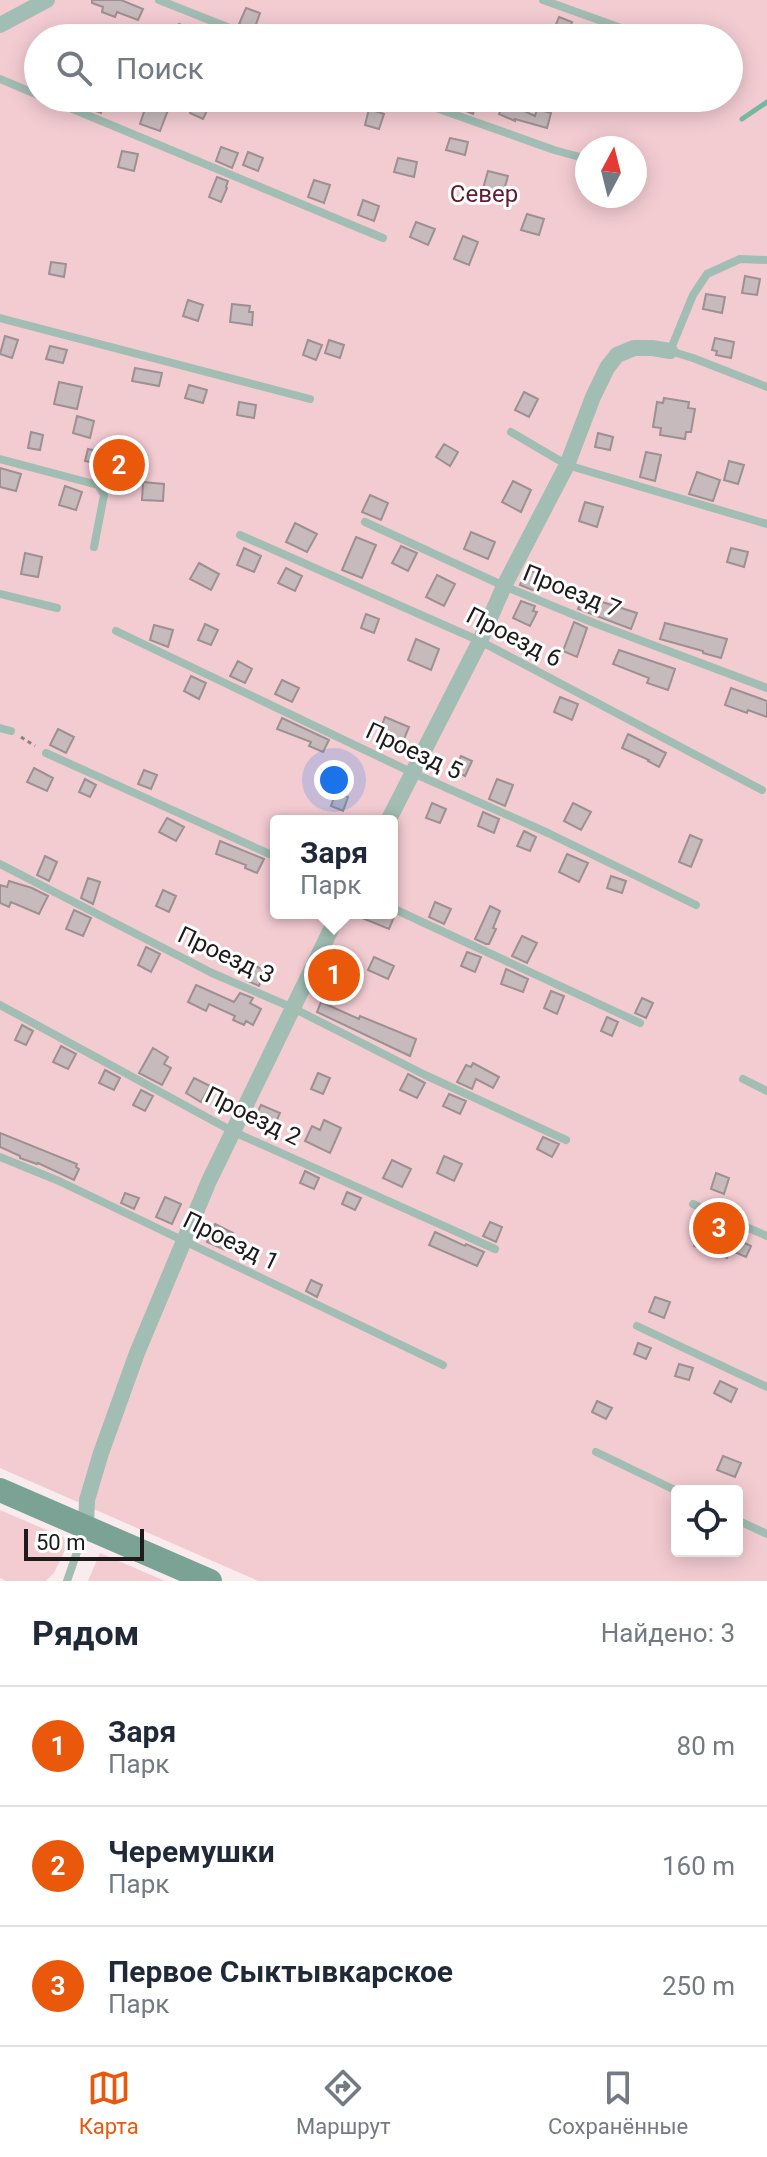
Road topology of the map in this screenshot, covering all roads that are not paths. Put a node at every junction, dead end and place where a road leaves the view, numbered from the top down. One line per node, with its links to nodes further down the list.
1 (47, 0): 6 (street)
2 (159, 0): 4 (lane)
3 (543, 0): 5 (lane)
4 (220, 24)
5 (610, 24)
6 (0, 25)
7 (0, 79): 8 (lane)
8 (24, 89)
9 (80, 112): 12 (lane)
10 (442, 112): 11 (lane)
11 (575, 156)
12 (383, 238)
13 (767, 260): 15 (lane)
14 (0, 318): 17 (lane)
15 (670, 351): 16 (lane); 20 (street)
16 (767, 387)
17 (310, 399)
18 (511, 432): 20 (lane)
19 (0, 459): 24 (lane)
20 (567, 465): 22 (lane); 25 (street)
21 (365, 522): 25 (lane, Проезд 7)
22 (767, 524)
23 (240, 535): 29 (lane, Проезд 6)
24 (94, 547)
25 (504, 586): 29 (street); 30 (lane, Проезд 7)
26 (0, 594): 27 (lane)
27 (57, 608)
28 (116, 631): 34 (lane, Проезд 5)
29 (480, 641): 34 (street); 35 (lane, Проезд 6)
30 (767, 688)
31 (0, 728): 32 (lane)
32 (11, 731)
33 (46, 753): 37 (lane)
34 (411, 772): 36 (street); 39 (lane, Проезд 5)
35 (762, 790)
36 (391, 815)
37 (270, 854)
38 (0, 864): 43 (lane, Проезд 3)
39 (696, 905)
40 (398, 911): 44 (lane)
41 (336, 919): 43 (street)
42 (0, 1005): 47 (lane, Проезд 2)
43 (293, 1008): 47 (street); 48 (lane, Проезд 3)
44 (640, 1023)
45 (743, 1079): 46 (lane)
46 (767, 1091)
47 (232, 1131): 52 (street); 53 (lane, Проезд 2)
48 (566, 1140)
49 (0, 1157): 52 (lane, Проезд 1)
50 (693, 1204): 51 (lane)
51 (767, 1236)
52 (184, 1241): 55 (lane, Проезд 1); 61 (street)
53 (495, 1249)
54 (637, 1326): 56 (lane)
55 (443, 1365)
56 (767, 1387)
57 (596, 1452): 58 (lane)
58 (671, 1488)
59 (0, 1490): 61 (main road)
60 (743, 1523): 62 (lane)
61 (86, 1528): 63 (lane); 64 (main road)
62 (767, 1534)
63 (67, 1581)
64 (210, 1581)

